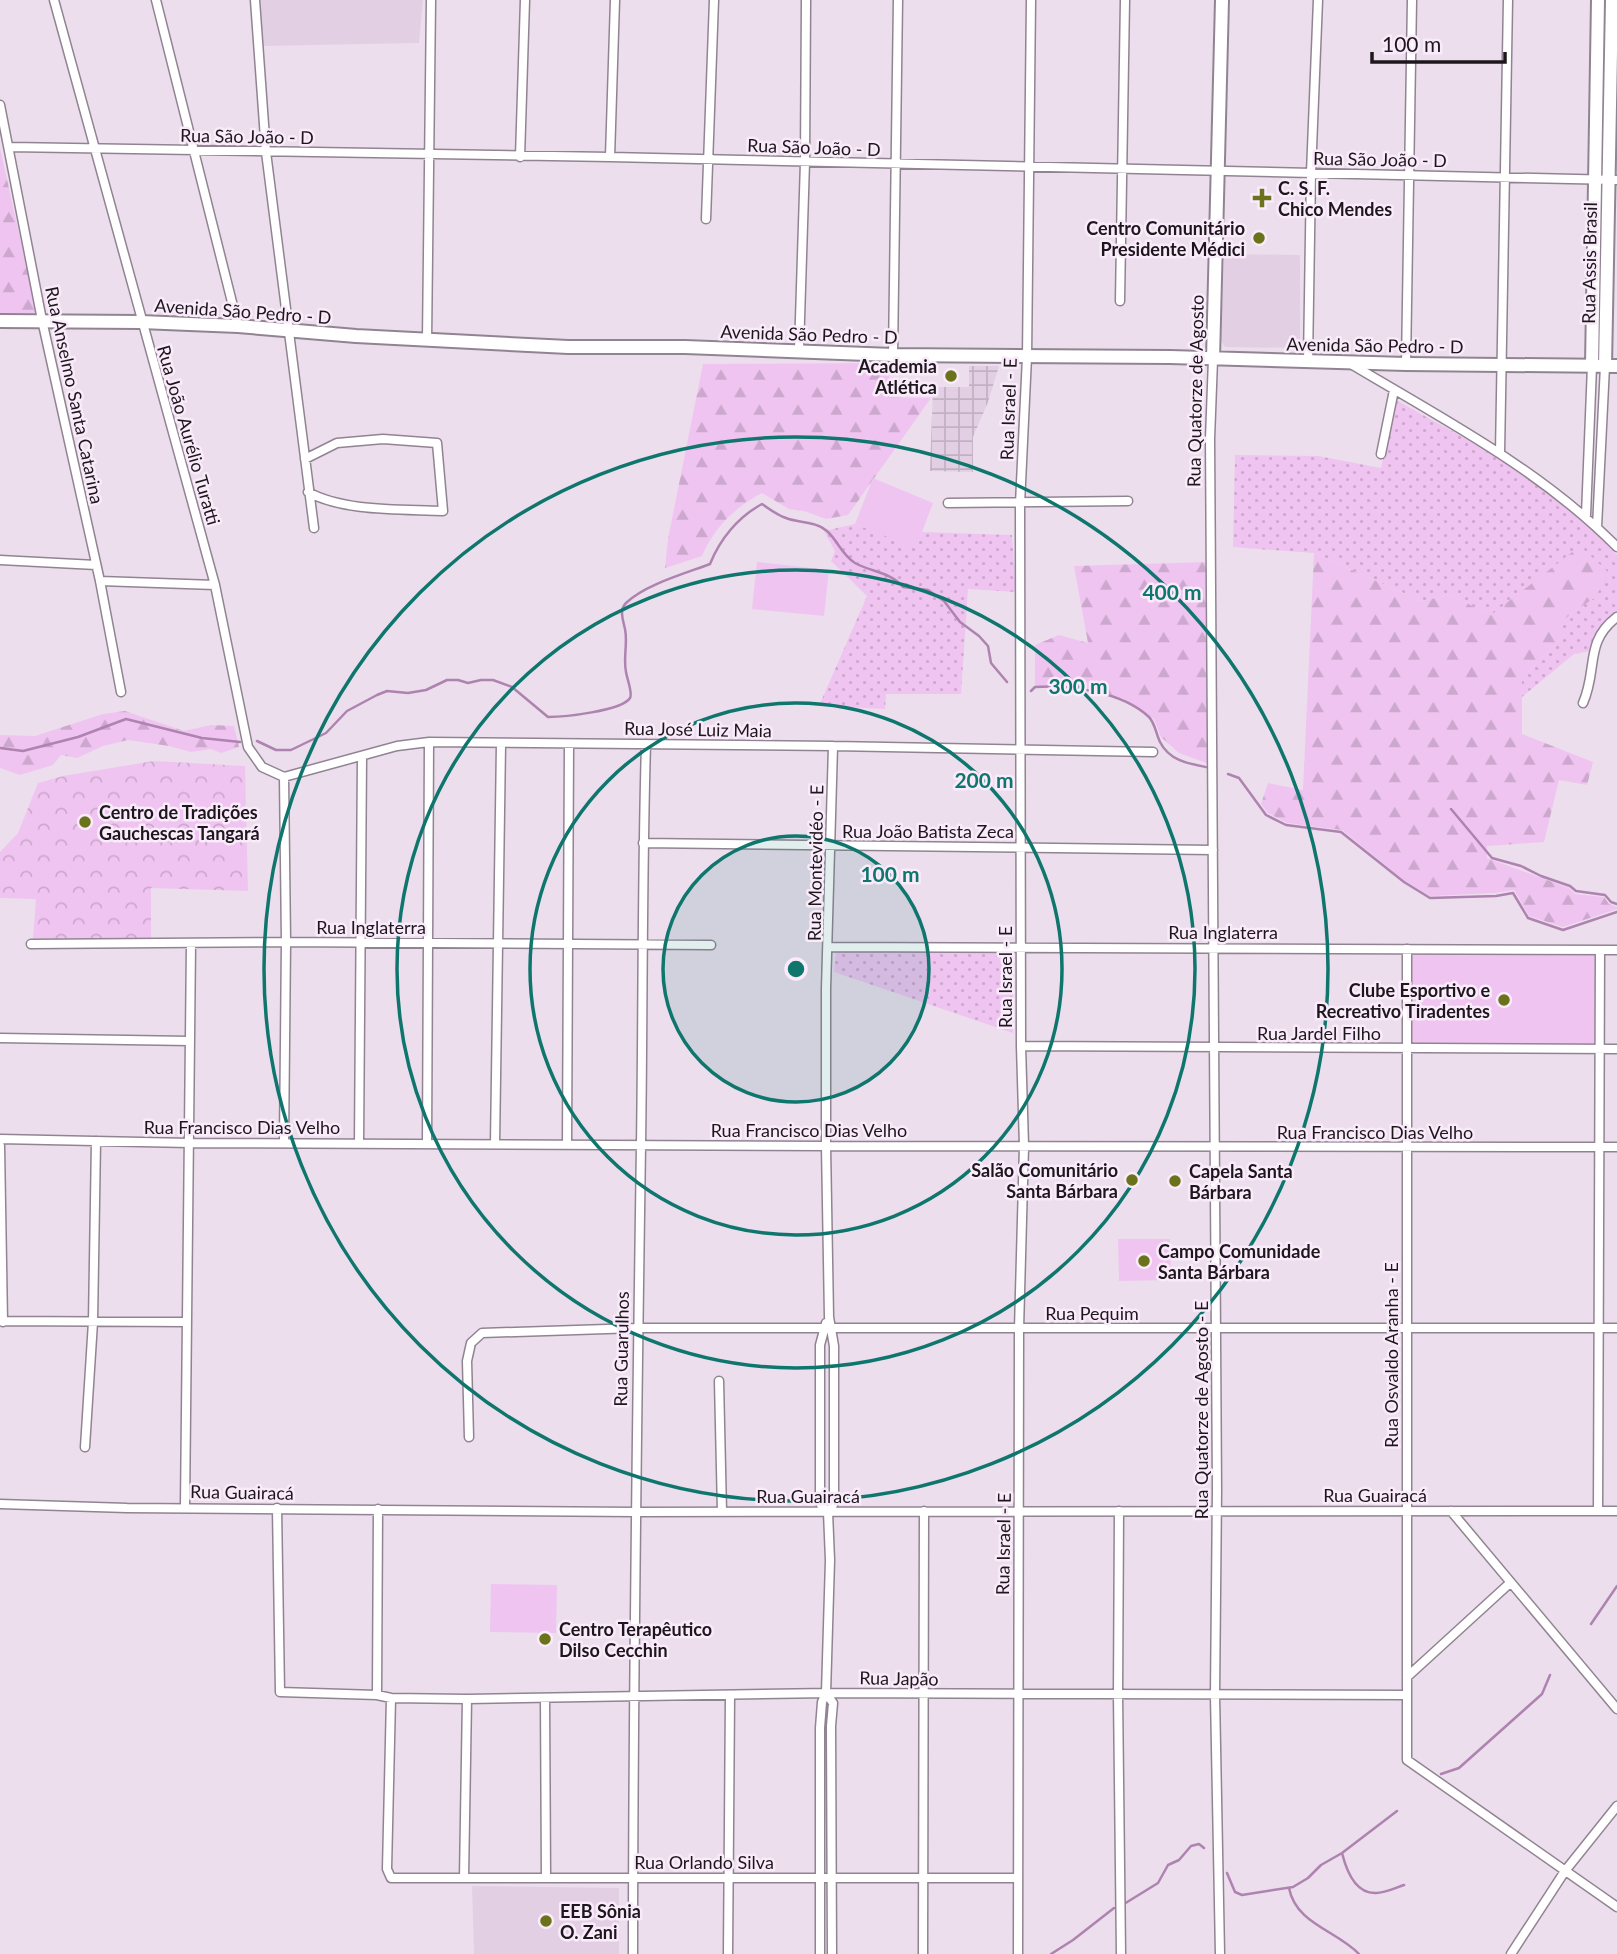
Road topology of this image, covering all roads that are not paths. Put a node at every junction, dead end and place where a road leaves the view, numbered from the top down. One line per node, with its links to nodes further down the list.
1 (54, 0): 21 (street, Rua João Aurélio Turatti)
2 (156, 0): 22 (street)
3 (255, 0): 23 (street)
4 (431, 0): 24 (street)
5 (526, 0): 25 (street)
6 (615, 0): 26 (street)
7 (713, 0): 27 (street)
8 (806, 0): 28 (street)
9 (898, 0): 29 (street)
10 (1031, 0): 30 (street, Rua Israel - E)
11 (1125, 0): 31 (street)
12 (1222, 0): 32 (street, Rua Quatorze de Agosto)
13 (1318, 0): 33 (street)
14 (1412, 0): 34 (street)
15 (1508, 0): 35 (street)
16 (1598, 0): 18 (street, Rua Assis Brasil)
17 (1612, 0): 18 (street, Rua Assis Brasil)
18 (1603, 90): 36 (street, Rua Assis Brasil)
19 (0, 105): 20 (street, Rua Anselmo Santa Catarina)
20 (10, 148): 21 (street, Rua São João - D); 39 (street, Rua Anselmo Santa Catarina)
21 (95, 148): 22 (street, Rua São João - D); 41 (street, Rua João Aurélio Turatti)
22 (193, 150): 23 (street, Rua São João - D); 42 (street)
23 (267, 152): 24 (street, Rua São João - D); 43 (street)
24 (428, 155): 25 (street, Rua São João - D); 44 (street)
25 (520, 157): 26 (street, Rua São João - D)
26 (610, 157): 27 (street, Rua São João - D)
27 (707, 159): 28 (street, Rua São João - D); 37 (street)
28 (805, 162): 29 (street, Rua São João - D); 45 (street)
29 (895, 165): 30 (street, Rua São João - D); 46 (street)
30 (1029, 168): 31 (street, Rua São João - D); 47 (street, Rua Israel - E)
31 (1121, 169): 32 (street, Rua São João - D); 38 (street)
32 (1218, 171): 33 (street, Rua São João - D); 48 (street, Rua Quatorze de Agosto)
33 (1311, 173): 34 (street, Rua São João - D); 49 (street)
34 (1409, 175): 35 (street, Rua São João - D); 51 (street)
35 (1505, 177): 36 (street, Rua São João - D); 52 (street)
36 (1606, 179): 53 (street, Rua Assis Brasil)
37 (706, 219)
38 (1119, 301)
39 (42, 320): 40 (street, Avenida São Pedro - D); 41 (street, Avenida São Pedro - D); 67 (street, Rua Anselmo Santa Catarina)
40 (0, 321)
41 (141, 321): 42 (street, Avenida São Pedro - D); 69 (street, Rua João Aurélio Turatti)
42 (238, 326): 43 (street, Avenida São Pedro - D)
43 (288, 331): 44 (street, Avenida São Pedro - D); 57 (street)
44 (426, 341): 45 (street, Avenida São Pedro - D)
45 (799, 350): 46 (street, Avenida São Pedro - D)
46 (892, 355): 47 (street, Avenida São Pedro - D)
47 (1027, 357): 48 (street, Avenida São Pedro - D); 61 (street, Rua Israel - E)
48 (1213, 359): 49 (street, Avenida São Pedro - D); 82 (street, Rua Quatorze de Agosto)
49 (1308, 361): 50 (street, Avenida São Pedro - D)
50 (1348, 362): 51 (street, Avenida São Pedro - D); 54 (street)
51 (1406, 364): 52 (street, Avenida São Pedro - D)
52 (1501, 365): 53 (street, Avenida São Pedro - D); 55 (street)
53 (1605, 366): 62 (street, Rua Assis Brasil); 63 (street, Rua Assis Brasil)
54 (1394, 390): 55 (street); 56 (street)
55 (1500, 453): 62 (street)
56 (1381, 454)
57 (306, 458): 58 (street); 58 (street)
58 (309, 492): 64 (street)
59 (1128, 501): 61 (street)
60 (948, 503): 61 (street)
61 (1020, 504): 78 (street, Rua Israel - E)
62 (1586, 516): 63 (street)
63 (1597, 527): 65 (street)
64 (314, 528)
65 (1617, 547)
66 (0, 560): 67 (street)
67 (96, 565): 68 (street, Rua Anselmo Santa Catarina)
68 (100, 581): 69 (street); 71 (street, Rua Anselmo Santa Catarina)
69 (215, 585): 81 (street, Rua João Aurélio Turatti)
70 (1617, 617): 72 (street)
71 (121, 692)
72 (1583, 703)
73 (429, 743): 74 (street, Rua José Luiz Maia); 80 (street, Rua José Luiz Maia); 90 (street)
74 (501, 744): 76 (street, Rua José Luiz Maia); 91 (street)
75 (646, 744): 76 (street, Rua José Luiz Maia); 77 (street, Rua José Luiz Maia); 83 (street, Rua Guarulhos)
76 (569, 745): 94 (street)
77 (833, 746): 78 (street, Rua José Luiz Maia); 84 (street, Rua Montevidéo - E)
78 (1021, 748): 79 (street, Rua José Luiz Maia); 85 (street, Rua Israel - E)
79 (1153, 752)
80 (362, 756): 81 (street, Rua José Luiz Maia); 89 (street)
81 (284, 777): 87 (street)
82 (1212, 783): 86 (street, Rua Quatorze de Agosto - E)
83 (643, 843): 84 (street, Rua João Batista Zeca); 92 (street, Rua Guarulhos)
84 (830, 847): 85 (street, Rua João Batista Zeca); 96 (street, Rua Montevidéo - E)
85 (1021, 848): 86 (street, Rua João Batista Zeca); 97 (street, Rua Israel - E)
86 (1213, 850): 98 (street, Rua Quatorze de Agosto - E)
87 (286, 942): 88 (street, Rua Inglaterra); 89 (street, Rua Inglaterra); 112 (street)
88 (191, 943): 93 (street, Rua Inglaterra); 103 (street)
89 (361, 943): 90 (street, Rua Inglaterra); 113 (street)
90 (428, 943): 91 (street, Rua Inglaterra); 114 (street)
91 (498, 943): 94 (street, Rua Inglaterra); 115 (street)
92 (641, 943): 94 (street, Rua Inglaterra); 95 (street, Rua Inglaterra); 117 (street, Rua Guarulhos)
93 (31, 944)
94 (568, 944): 116 (street)
95 (711, 945)
96 (829, 947): 97 (street, Rua Inglaterra); 119 (street, Rua Montevidéo - E)
97 (1021, 947): 98 (street, Rua Inglaterra); 104 (street, Rua Israel - E)
98 (1213, 948): 99 (street, Rua Inglaterra); 105 (street, Rua Quatorze de Agosto - E)
99 (1408, 949): 100 (street, Rua Inglaterra); 106 (street, Rua Osvaldo Aranha - E)
100 (1600, 950): 101 (street, Rua Inglaterra); 107 (street)
101 (1617, 950)
102 (0, 1038): 103 (street)
103 (190, 1041): 111 (street)
104 (1021, 1046): 105 (street, Rua Jardel Filho); 120 (street, Rua Israel - E)
105 (1214, 1048): 106 (street, Rua Jardel Filho); 121 (street, Rua Quatorze de Agosto - E)
106 (1407, 1049): 107 (street, Rua Jardel Filho); 122 (street, Rua Osvaldo Aranha - E)
107 (1600, 1049): 108 (street, Rua Jardel Filho); 123 (street)
108 (1617, 1049)
109 (0, 1139): 110 (street, Rua Francisco Dias Velho)
110 (96, 1141): 111 (street, Rua Francisco Dias Velho); 126 (street)
111 (189, 1143): 112 (street, Rua Francisco Dias Velho); 127 (street)
112 (284, 1143): 113 (street, Rua Francisco Dias Velho)
113 (359, 1143): 114 (street, Rua Francisco Dias Velho)
114 (427, 1144): 115 (street, Rua Francisco Dias Velho)
115 (495, 1144): 116 (street, Rua Francisco Dias Velho)
116 (567, 1144): 117 (street, Rua Francisco Dias Velho)
117 (641, 1144): 119 (street, Rua Francisco Dias Velho); 128 (street, Rua Guarulhos)
118 (0, 1146): 125 (street)
119 (825, 1146): 120 (street, Rua Francisco Dias Velho); 129 (street, Rua Montevidéo - E)
120 (1024, 1146): 121 (street, Rua Francisco Dias Velho); 134 (street, Rua Israel - E)
121 (1215, 1147): 122 (street, Rua Francisco Dias Velho); 130 (street, Rua Quatorze de Agosto - E)
122 (1407, 1147): 123 (street, Rua Francisco Dias Velho); 131 (street, Rua Osvaldo Aranha - E)
123 (1600, 1147): 124 (street, Rua Francisco Dias Velho); 132 (street)
124 (1617, 1147)
125 (2, 1321): 126 (street)
126 (93, 1322): 127 (street); 137 (street)
127 (187, 1322): 139 (street)
128 (637, 1328): 129 (street, Rua Pequim); 136 (street, Rua Pequim); 150 (street, Rua Guarulhos)
129 (828, 1328): 134 (street, Rua Pequim); 152 (street, Rua Montevidéo - E); 152 (street, Rua Montevidéo - E)
130 (1216, 1328): 131 (street, Rua Pequim); 134 (street, Rua Pequim); 145 (street, Rua Quatorze de Agosto - E)
131 (1407, 1328): 132 (street, Rua Pequim); 146 (street, Rua Osvaldo Aranha - E)
132 (1599, 1328): 133 (street, Rua Pequim); 148 (street)
133 (1617, 1328)
134 (1019, 1329): 143 (street, Rua Israel - E)
135 (719, 1381): 151 (street)
136 (469, 1437)
137 (85, 1447)
138 (0, 1504): 139 (street, Rua Guairacá)
139 (185, 1507): 140 (street, Rua Guairacá)
140 (277, 1508): 141 (street, Rua Guairacá); 156 (street)
141 (378, 1509): 150 (street, Rua Guairacá); 156 (street)
142 (924, 1511): 143 (street, Rua Guairacá); 152 (street, Rua Guairacá); 157 (street)
143 (1020, 1511): 144 (street, Rua Guairacá); 158 (street, Rua Israel - E)
144 (1119, 1511): 145 (street, Rua Guairacá); 159 (street)
145 (1217, 1511): 146 (street, Rua Guairacá); 160 (street, Rua Quatorze de Agosto - E)
146 (1407, 1511): 147 (street, Rua Guairacá); 154 (street, Rua Osvaldo Aranha - E)
147 (1451, 1511): 148 (street, Rua Guairacá); 153 (street)
148 (1598, 1511): 149 (street, Rua Guairacá)
149 (1617, 1511)
150 (635, 1512): 151 (street, Rua Guairacá); 163 (street, Rua Guarulhos)
151 (722, 1512): 152 (street, Rua Guairacá)
152 (828, 1512): 155 (street, Rua Montevidéo - E)
153 (1510, 1583): 154 (street); 167 (street)
154 (1407, 1677): 161 (street, Rua Osvaldo Aranha - E)
155 (826, 1693): 157 (street, Rua Japão); 162 (street, Rua Japão); 174 (street, Rua Montevidéo - E); 175 (street, Rua Montevidéo - E)
156 (377, 1695): 164 (street, Rua Japão)
157 (923, 1695): 158 (street, Rua Japão); 176 (street)
158 (1017, 1695): 159 (street, Rua Japão); 177 (street, Rua Israel - E)
159 (1118, 1695): 160 (street, Rua Japão); 185 (street)
160 (1214, 1695): 161 (street, Rua Japão); 186 (street, Rua Quatorze de Agosto - E)
161 (1407, 1695): 169 (street, Rua Osvaldo Aranha - E)
162 (730, 1696): 163 (street, Rua Japão); 173 (street)
163 (632, 1697): 166 (street, Rua Japão); 172 (street, Rua Guarulhos)
164 (391, 1698): 165 (street, Rua Japão); 170 (street, Rua Orlando Silva)
165 (467, 1699): 166 (street, Rua Japão); 170 (street)
166 (545, 1699): 171 (street)
167 (1617, 1709)
168 (1617, 1806): 169 (street)
169 (1565, 1871): 178 (street); 187 (street)
170 (464, 1878): 171 (street, Rua Orlando Silva)
171 (545, 1878): 172 (street, Rua Orlando Silva)
172 (633, 1878): 173 (street, Rua Orlando Silva); 179 (street, Rua Guarulhos)
173 (729, 1878): 174 (street, Rua Orlando Silva); 180 (street)
174 (820, 1878): 175 (street, Rua Orlando Silva); 181 (street, Rua Montevidéo - E)
175 (831, 1878): 176 (street, Rua Orlando Silva); 182 (street, Rua Montevidéo - E)
176 (924, 1878): 177 (street, Rua Orlando Silva); 183 (street)
177 (1018, 1878): 184 (street, Rua Israel - E)
178 (1617, 1908)
179 (633, 1954)
180 (728, 1954)
181 (820, 1954)
182 (832, 1954)
183 (923, 1954)
184 (1018, 1954)
185 (1121, 1954)
186 (1220, 1954)
187 (1511, 1954)

